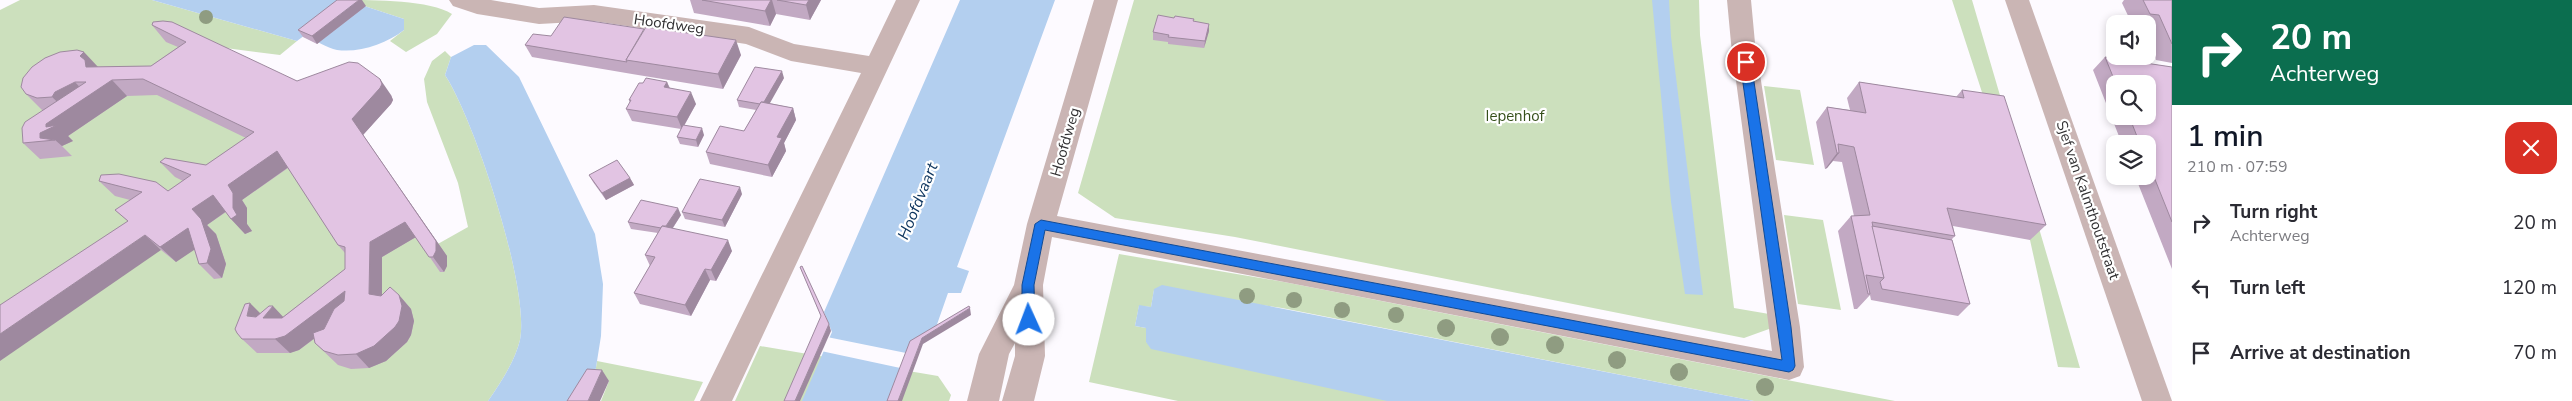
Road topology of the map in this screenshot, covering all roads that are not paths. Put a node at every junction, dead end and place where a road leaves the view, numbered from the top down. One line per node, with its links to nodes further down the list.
1 (461, 0): 6 (street, Hoofdweg)
2 (908, 0): 6 (street)
3 (1106, 0): 7 (street, Hoofdweg)
4 (1739, 0): 7 (street)
5 (2017, 0): 12 (street, Sjef van Kalmthoutstraat)
6 (875, 66): 9 (street)
7 (1041, 224): 8 (street, Hoofdweg)
8 (1028, 285): 10 (street, Hoofdweg); 11 (street, Hoofdweg)
9 (716, 401)
10 (983, 401)
11 (1018, 401)
12 (2158, 401)

